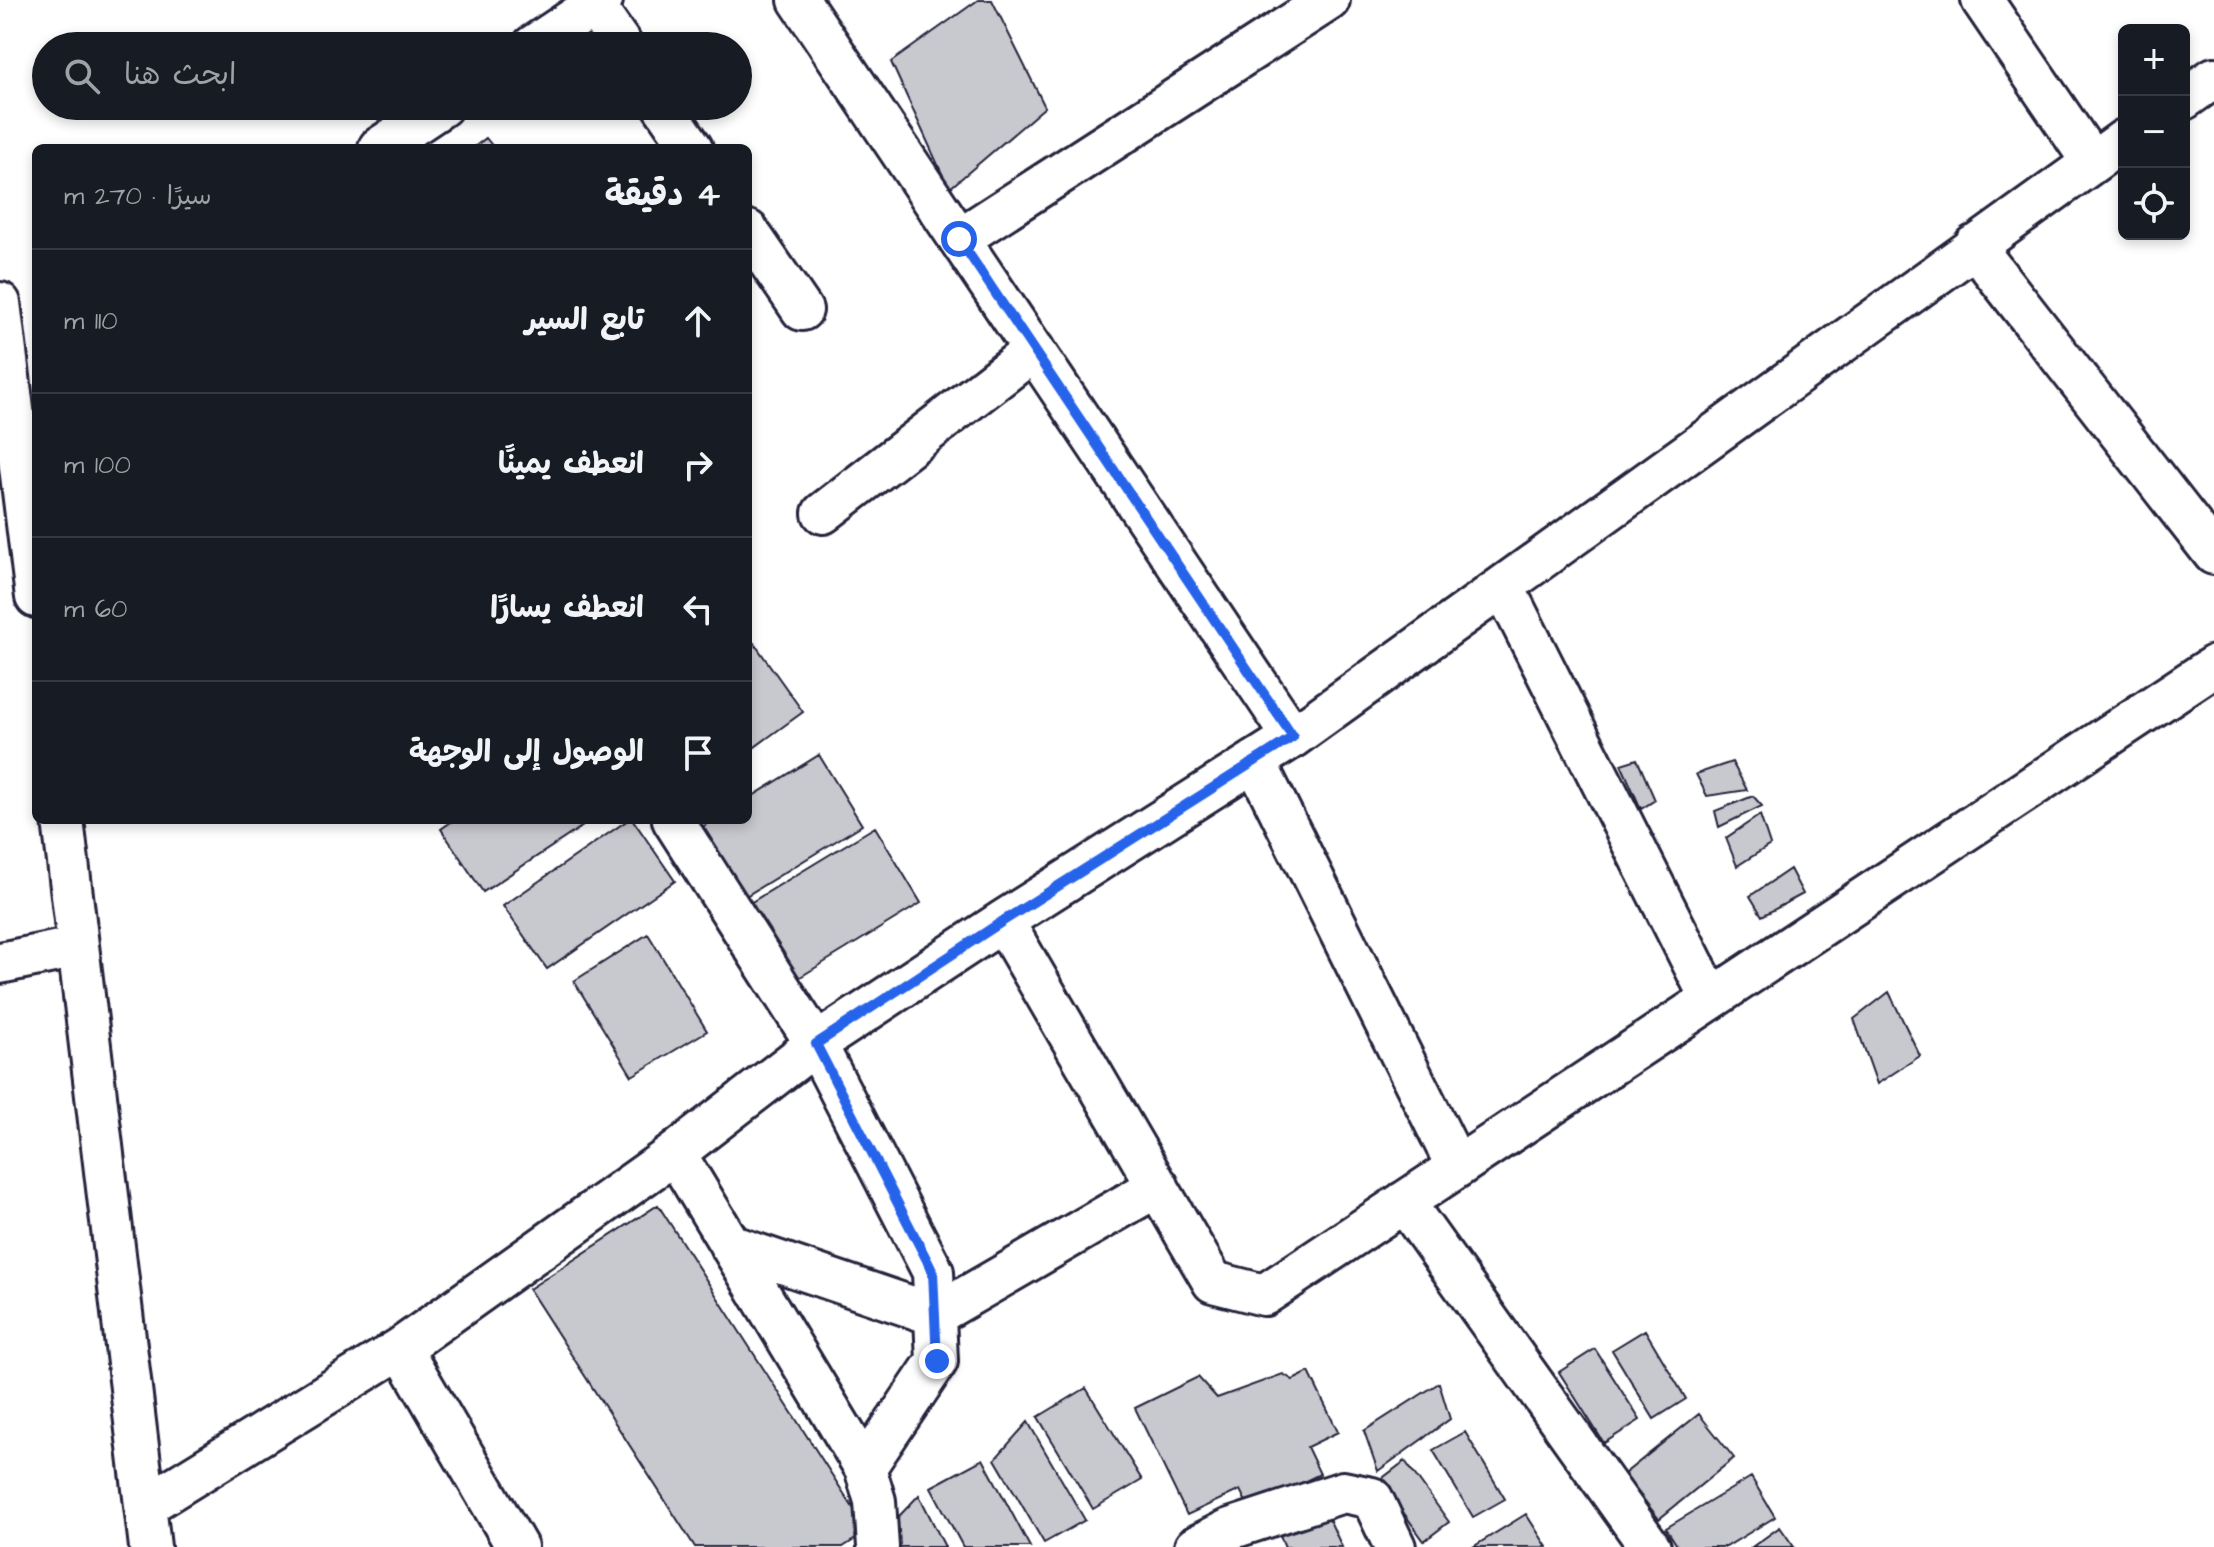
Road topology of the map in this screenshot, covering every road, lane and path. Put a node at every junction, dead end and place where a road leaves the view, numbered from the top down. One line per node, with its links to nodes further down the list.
1 (799, 0): 15 (street)
2 (1329, 0): 15 (street)
3 (1982, 0): 13 (street)
4 (598, 3): 5 (street); 6 (street)
5 (554, 32)
6 (614, 32)
7 (2214, 78): 8 (street)
8 (2188, 96)
9 (421, 120): 11 (street)
10 (673, 120): 12 (street)
11 (385, 144)
12 (689, 144)
13 (2108, 151): 16 (street)
14 (752, 237): 18 (street)
15 (959, 239): 19 (street)
16 (1974, 246): 22 (street); 24 (street)
17 (0, 303): 20 (street)
18 (802, 310)
19 (1034, 350): 21 (street); 26 (street)
20 (16, 390): 23 (street)
21 (823, 513)
22 (2214, 554)
23 (32, 556)
24 (1503, 586): 26 (street); 33 (street)
25 (2214, 666): 33 (street)
26 (1293, 737): 27 (street)
27 (1255, 761): 30 (street); 36 (street)
28 (63, 824): 31 (street)
29 (676, 824): 34 (street)
30 (1003, 921): 34 (street); 37 (street)
31 (78, 947): 32 (street); 43 (street)
32 (0, 963)
33 (1711, 999): 36 (street)
34 (816, 1044): 35 (street); 40 (street)
35 (675, 1153): 39 (street); 41 (street)
36 (1457, 1167): 38 (street)
37 (1158, 1186): 38 (street); 40 (street)
38 (1404, 1202): 49 (street)
39 (730, 1245): 40 (street); 42 (street)
40 (935, 1315): 42 (street)
41 (401, 1348): 43 (street); 45 (street)
42 (865, 1468): 46 (street)
43 (145, 1506): 44 (street)
44 (150, 1547)
45 (517, 1547)
46 (878, 1547)
47 (1195, 1547): 48 (street)
48 (1395, 1547)
49 (1650, 1547)

